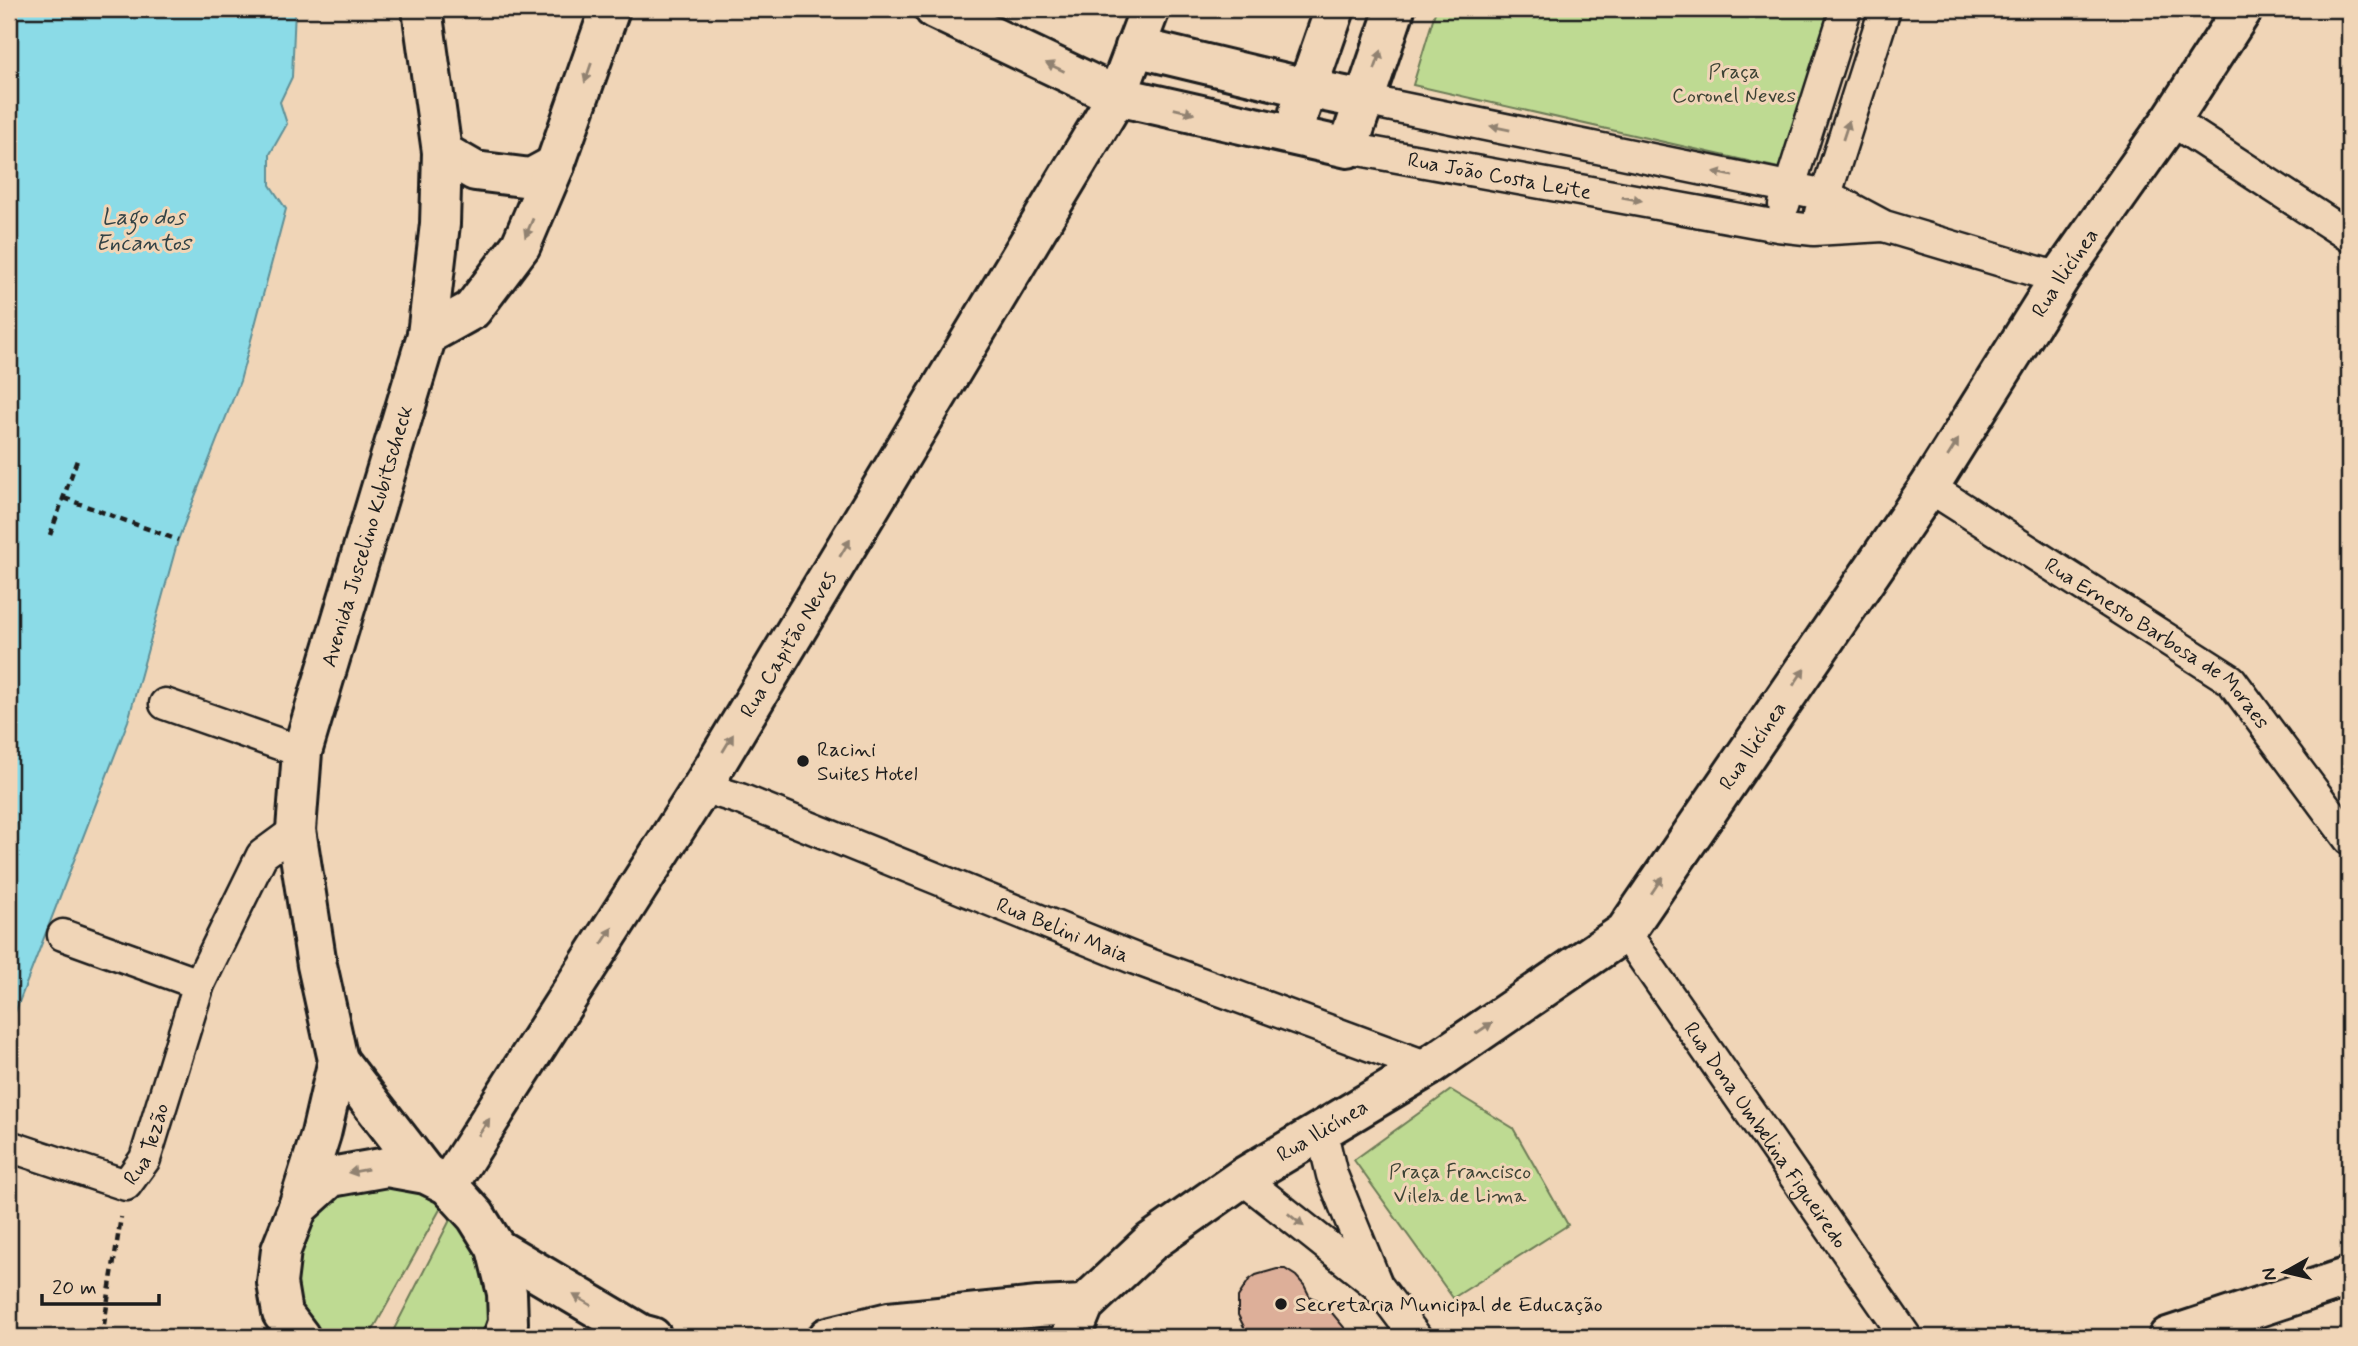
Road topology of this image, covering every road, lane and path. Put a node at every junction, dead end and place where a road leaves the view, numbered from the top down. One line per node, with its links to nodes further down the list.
1 (422, 9): 17 (main road, Avenida Juscelino Kubitscheck)
2 (610, 9): 18 (main road, one-way to 18)
3 (934, 9): 12 (main road, Rua João Costa Leite, one-way to 3)
4 (1150, 9): 10 (main road)
5 (1335, 9): 11 (main road)
6 (1395, 9): 13 (main road, one-way to 6)
7 (1846, 9): 19 (street)
8 (1885, 9): 20 (street, one-way to 8)
9 (2243, 9): 14 (main road, Rua Ilicínea)
10 (1135, 47): 11 (main road, Rua João Costa Leite); 12 (main road)
11 (1306, 88): 13 (main road, Rua João Costa Leite); 15 (main road)
12 (1117, 96): 15 (main road, Rua João Costa Leite, one-way to 15); 34 (main road, Rua Capitão Neves, one-way to 12)
13 (1364, 100): 16 (main road); 19 (street, Rua João Costa Leite, one-way to 13)
14 (2171, 120): 24 (street); 25 (main road, Rua Ilicínea)
15 (1293, 136): 16 (main road, Rua João Costa Leite)
16 (1348, 148): 21 (street, Rua João Costa Leite, one-way to 21)
17 (442, 152): 18 (main road); 26 (main road, Avenida Juscelino Kubitscheck)
18 (555, 165): 26 (main road, one-way to 26)
19 (1790, 188): 20 (street, Rua João Costa Leite); 21 (street)
20 (1826, 195): 22 (street, Rua João Costa Leite); 23 (street)
21 (1778, 226): 23 (street, Rua João Costa Leite)
22 (1884, 226): 23 (street, Rua João Costa Leite); 25 (street, Rua João Costa Leite)
23 (1814, 230)
24 (2349, 236)
25 (2061, 276): 28 (main road, Rua Ilicínea, one-way to 25)
26 (427, 335): 33 (main road, Avenida Juscelino Kubitscheck)
27 (77, 460): 29 (path)
28 (1929, 487): 36 (street, Rua Ernesto Barbosa de Moraes); 37 (main road, Rua Ilicínea, one-way to 28)
29 (64, 498): 30 (path); 31 (path)
30 (50, 535)
31 (177, 540)
32 (165, 704): 33 (street)
33 (302, 752): 35 (main road, Avenida Juscelino Kubitscheck)
34 (702, 787): 41 (street, Rua Belini Maia); 45 (main road, Rua Capitão Neves, one-way to 34)
35 (296, 830): 39 (street, Rua Tezão); 40 (main road, Avenida Juscelino Kubitscheck)
36 (2349, 839)
37 (1625, 932): 41 (main road, Rua Ilicínea, one-way to 37); 58 (street, Rua Dona Umbelina Figueiredo)
38 (63, 935): 39 (street)
39 (199, 984): 46 (street, Rua Tezão)
40 (338, 1060): 45 (main road, Avenida Juscelino Kubitscheck); 47 (main road, Avenida Juscelino Kubitscheck)
41 (1428, 1067): 42 (main road, Rua Ilicínea)
42 (1321, 1129): 44 (main road, Rua Ilicínea); 50 (street)
43 (9, 1146): 46 (street, Rua Tezão)
44 (1242, 1178): 50 (street, one-way to 50); 51 (main road, Rua Ilicínea)
45 (437, 1180): 47 (main road, one-way to 47); 48 (main road, Avenida Juscelino Kubitscheck)
46 (126, 1185): 54 (path)
47 (298, 1207): 52 (main road, Avenida Juscelino Kubitscheck)
48 (496, 1248): 53 (main road, one-way to 48); 55 (main road)
49 (2349, 1277): 59 (main road)
50 (1377, 1285): 57 (street)
51 (1077, 1321): 56 (main road)
52 (289, 1329)
53 (639, 1336)
54 (102, 1337)
55 (503, 1337)
56 (828, 1337)
57 (1416, 1337)
58 (1906, 1337)
59 (2168, 1337)

